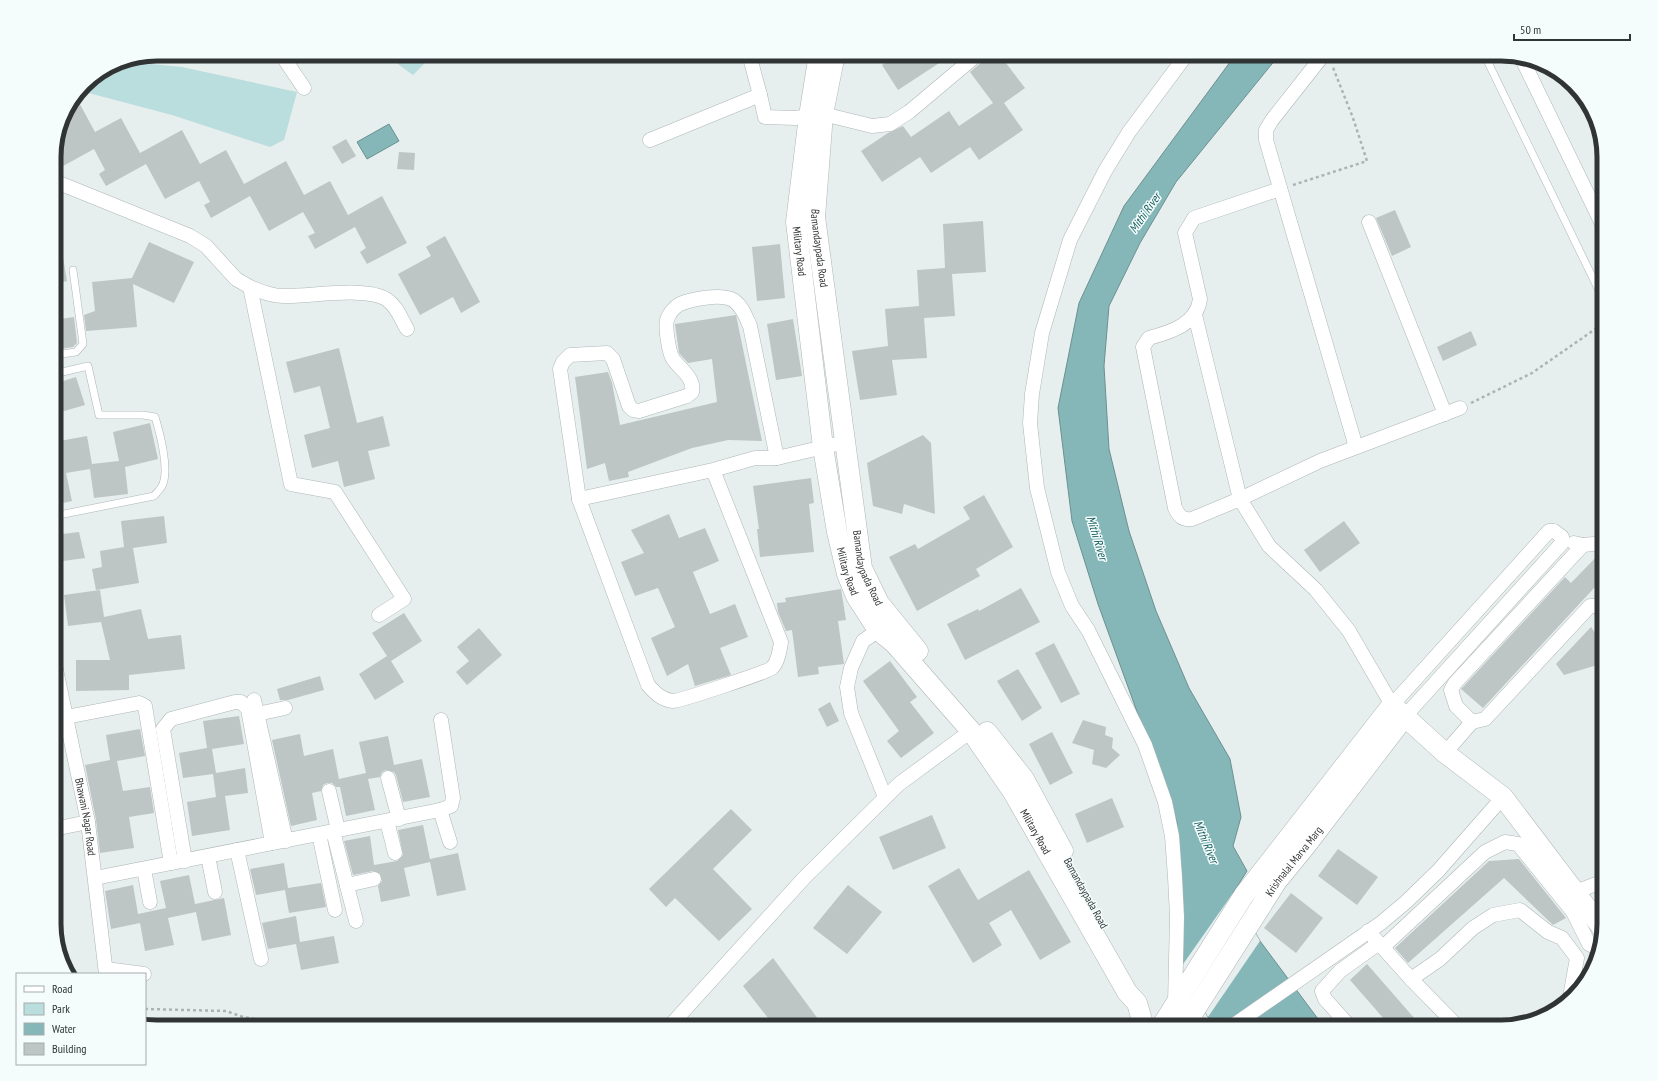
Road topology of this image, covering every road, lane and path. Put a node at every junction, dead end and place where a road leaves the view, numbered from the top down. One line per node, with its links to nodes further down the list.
1 (286, 61): 11 (street)
2 (752, 61): 12 (street)
3 (819, 61): 13 (street, Military Road)
4 (833, 61): 13 (street, Bamandaypada Road)
5 (970, 61): 13 (street)
6 (1183, 61): 98 (street)
7 (1324, 61): 16 (street)
8 (1329, 61): 16 (path)
9 (1487, 61): 21 (lane)
10 (1525, 64): 17 (street)
11 (304, 88)
12 (760, 95): 13 (street); 14 (street)
13 (816, 115): 27 (street, Bamandaypada Road); 28 (street, Military Road)
14 (650, 140)
15 (61, 184): 20 (street)
16 (1280, 189): 22 (street); 33 (street)
17 (1597, 214)
18 (1369, 222): 30 (street)
19 (73, 270): 25 (lane)
20 (250, 287): 24 (street); 45 (street)
21 (1597, 287)
22 (1195, 315): 37 (street); 37 (street)
23 (1597, 328): 29 (path)
24 (407, 330)
25 (61, 354)
26 (61, 372): 38 (lane)
27 (837, 380): 28 (street); 31 (street, Bamandaypada Road)
28 (816, 384): 32 (street, Military Road)
29 (1460, 408): 30 (street)
30 (1444, 414): 33 (street)
31 (845, 442): 32 (street); 42 (street, Bamandaypada Road)
32 (823, 446): 34 (street); 42 (street, Military Road)
33 (1356, 447): 37 (street)
34 (777, 458): 35 (street); 36 (street)
35 (713, 470): 36 (street); 36 (street)
36 (579, 499)
37 (1240, 499): 52 (street)
38 (61, 515)
39 (1562, 541): 41 (street); 44 (street); 46 (street)
40 (1597, 544): 41 (street)
41 (1583, 545): 56 (street)
42 (855, 571): 47 (street, Military Road)
43 (1597, 606): 56 (street)
44 (1480, 608): 46 (street); 52 (street)
45 (379, 615)
46 (1492, 620): 52 (street)
47 (885, 626): 49 (street, Military Road); 61 (street)
48 (61, 693): 54 (street, Bhawani Nagar Road)
49 (948, 694): 57 (street, Military Road); 71 (street)
50 (254, 700): 53 (street)
51 (285, 708): 53 (street)
52 (1399, 710): 58 (street); 98 (street, Krishnalal Marva Marg); 98 (street)
53 (257, 714): 69 (street)
54 (66, 717): 65 (street, Bhawani Nagar Road); 75 (street)
55 (441, 720): 63 (street)
56 (1472, 722): 58 (street)
57 (971, 731): 61 (street); 71 (street, Military Road)
58 (1445, 753): 62 (street)
59 (388, 778): 64 (street)
60 (329, 791): 67 (street)
61 (885, 797): 100 (street)
62 (1503, 797): 82 (street); 88 (street)
63 (440, 810): 64 (street); 70 (street)
64 (393, 820): 67 (street); 73 (street)
65 (88, 822): 66 (street); 77 (street, Bhawani Nagar Road)
66 (61, 828)
67 (336, 831): 68 (street); 80 (street)
68 (319, 834): 69 (street); 84 (street)
69 (279, 842): 72 (street); 75 (street)
70 (450, 842)
71 (1050, 842): 86 (street, Military Road)
72 (238, 850): 74 (street); 92 (street)
73 (395, 853)
74 (208, 856): 75 (street); 81 (street)
75 (178, 862): 76 (street)
76 (144, 869): 77 (street); 83 (street)
77 (95, 878): 93 (street, Bhawani Nagar Road)
78 (374, 878): 80 (street)
79 (1597, 884): 82 (street)
80 (347, 885): 85 (street)
81 (215, 892)
82 (1575, 892): 87 (street)
83 (150, 902)
84 (335, 910)
85 (356, 921)
86 (1097, 926): 101 (street, Bamandaypada Road)
87 (1595, 928): 89 (street); 90 (street); 91 (street)
88 (1368, 931): 89 (street); 103 (street)
89 (1381, 945): 95 (street); 104 (street)
90 (1568, 945): 95 (street); 96 (street)
91 (1594, 947)
92 (261, 959)
93 (106, 971): 94 (street)
94 (127, 973)
95 (1411, 979): 105 (street)
96 (1571, 989)
97 (146, 1009): 99 (path)
98 (1182, 1012): 102 (street)
99 (260, 1020)
100 (675, 1020)
101 (1142, 1020)
102 (1171, 1020)
103 (1241, 1020)
104 (1344, 1020)
105 (1451, 1020)

